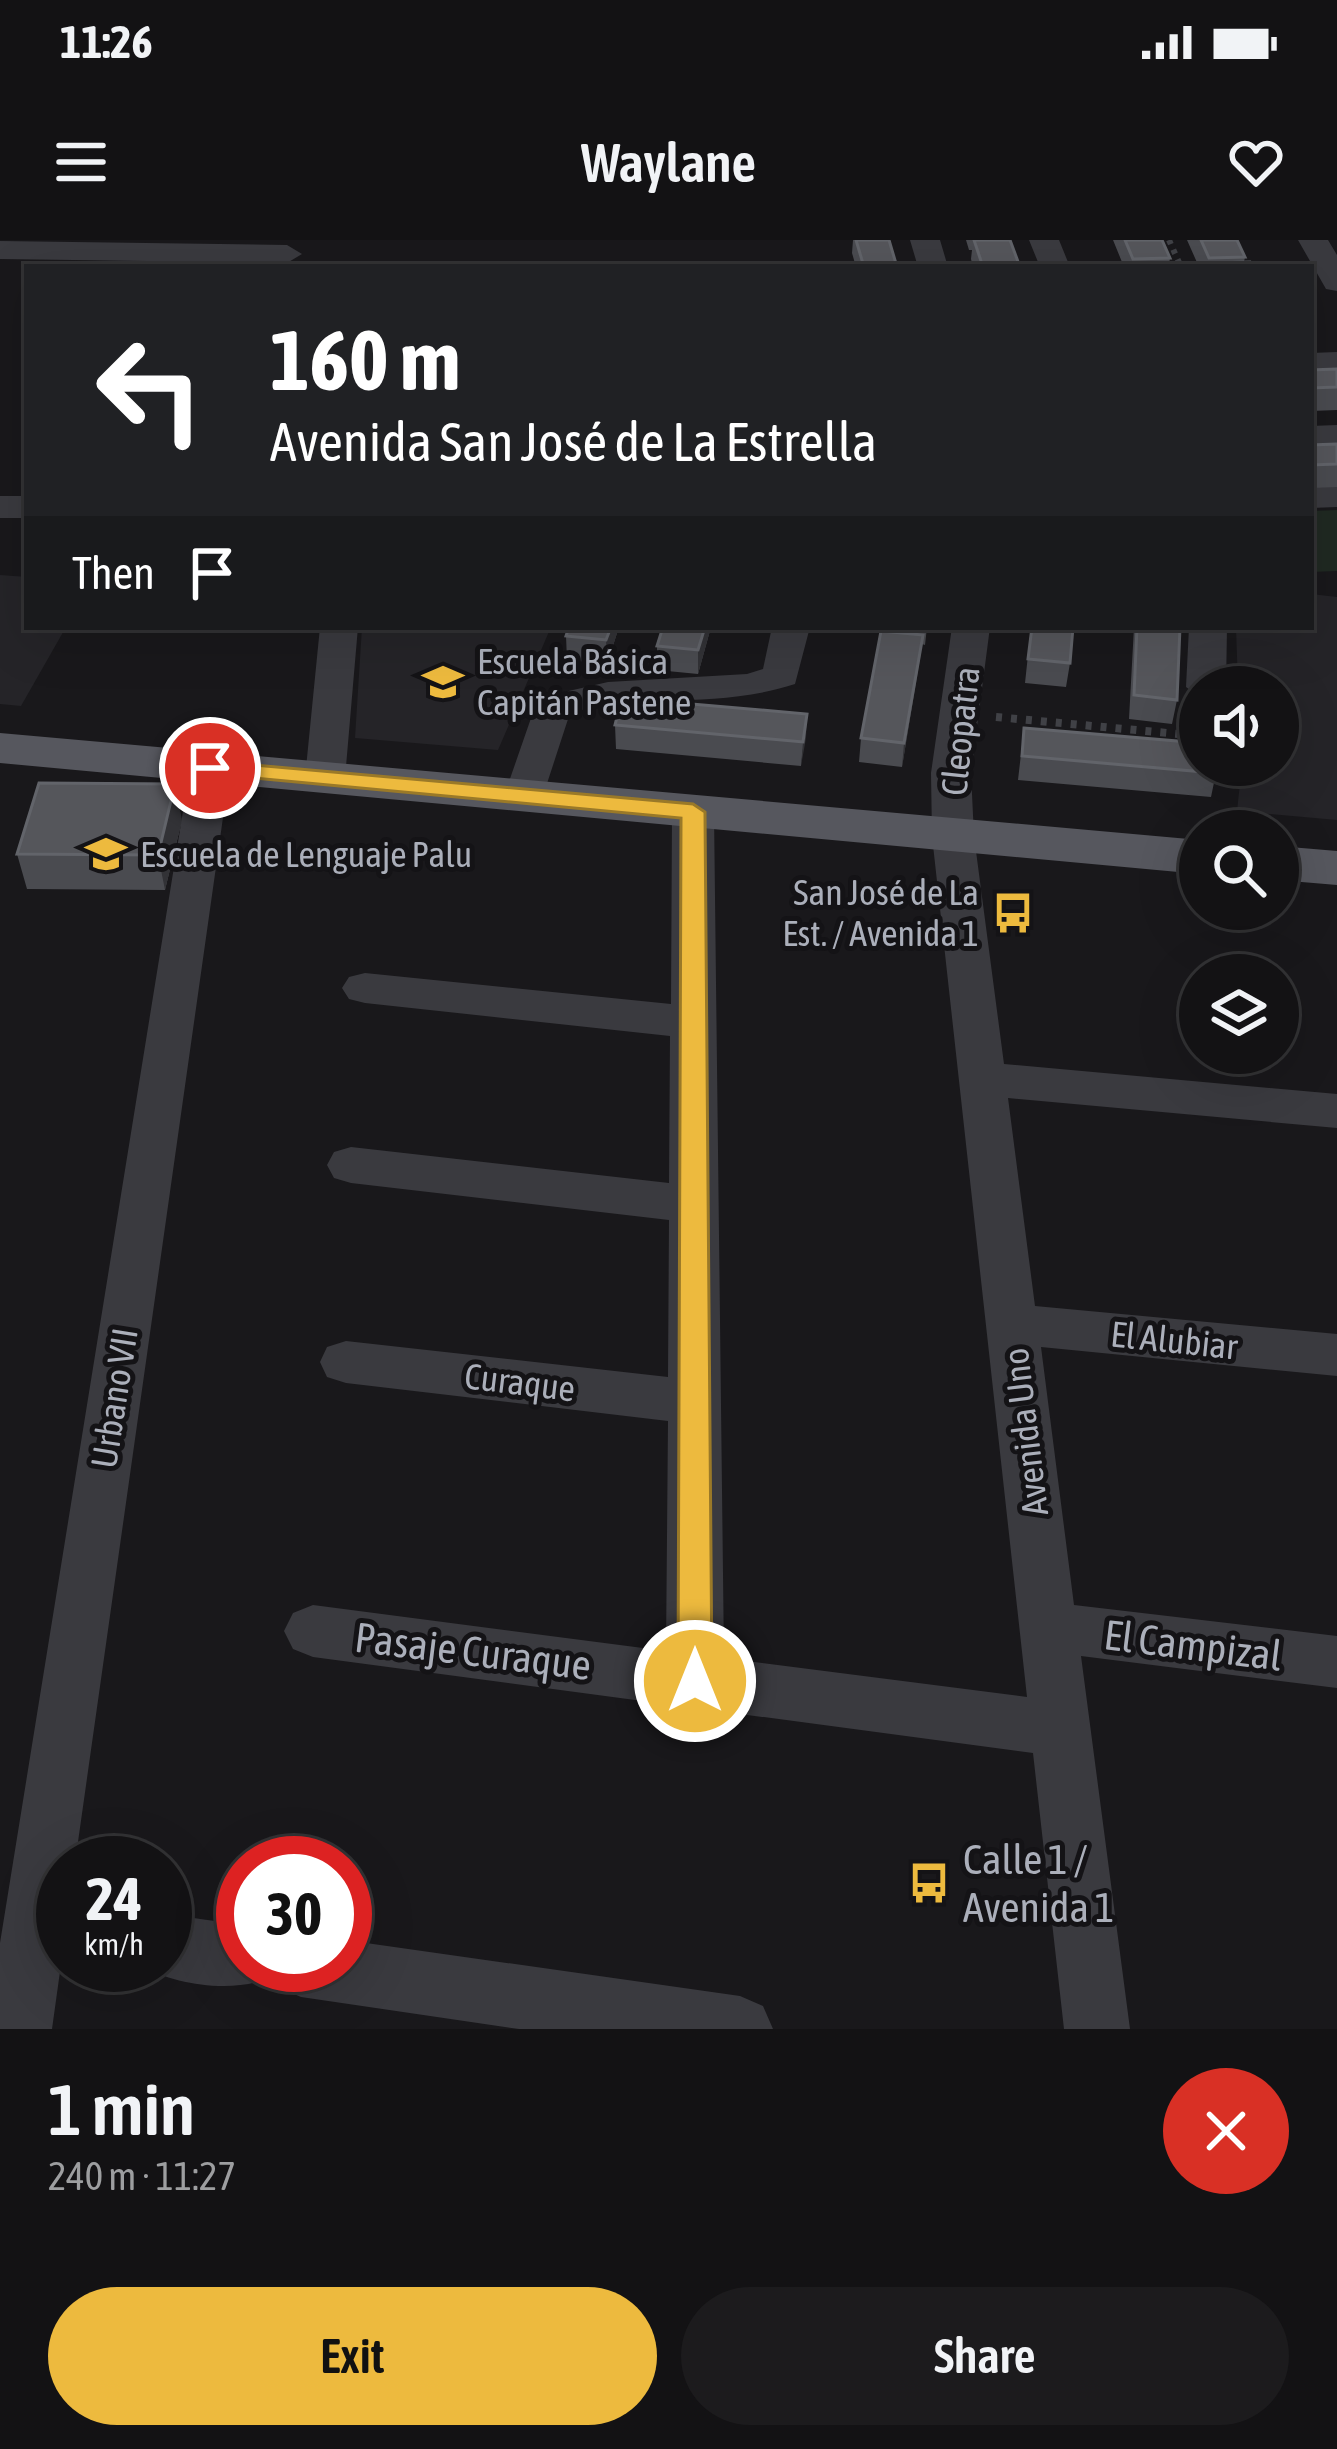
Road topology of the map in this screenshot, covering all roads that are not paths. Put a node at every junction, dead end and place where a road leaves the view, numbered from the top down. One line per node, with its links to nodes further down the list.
1 (1313, 240): 5 (street)
2 (0, 251): 4 (street)
3 (287, 254): 4 (street)
4 (143, 260)
5 (1337, 282)
6 (339, 630): 13 (street)
7 (790, 630): 14 (street)
8 (971, 630): 16 (street, Cleopatra)
9 (1208, 630): 10 (street)
10 (1207, 666)
11 (0, 748): 12 (main road)
12 (210, 768): 13 (main road); 35 (street, Urbano VII)
13 (325, 778): 14 (main road)
14 (525, 796): 15 (main road)
15 (693, 812): 16 (main road); 21 (street)
16 (953, 836): 17 (main road); 22 (street, Avenida Uno)
17 (1179, 854)
18 (1299, 865): 19 (main road)
19 (1337, 868)
20 (365, 988): 21 (street)
21 (693, 1022): 25 (street)
22 (982, 1078): 23 (street); 26 (street, Avenida Uno)
23 (1337, 1111)
24 (351, 1165): 25 (street)
25 (694, 1204): 29 (street)
26 (1012, 1324): 27 (street, El Alubiar); 30 (street, Avenida Uno)
27 (1337, 1355)
28 (346, 1362): 29 (street, Curaque)
29 (694, 1402): 33 (street)
30 (1049, 1627): 32 (street, El Campizal); 34 (street, Avenida Uno)
31 (313, 1630): 33 (street, Pasaje Curaque)
32 (1337, 1662)
33 (695, 1681): 34 (street, Pasaje Curaque)
34 (1060, 1729): 39 (street, Avenida Uno)
35 (32, 1926): 37 (street, Urbano VII)
36 (372, 1975): 38 (street)
37 (19, 2029)
38 (740, 2029)
39 (1096, 2029)

